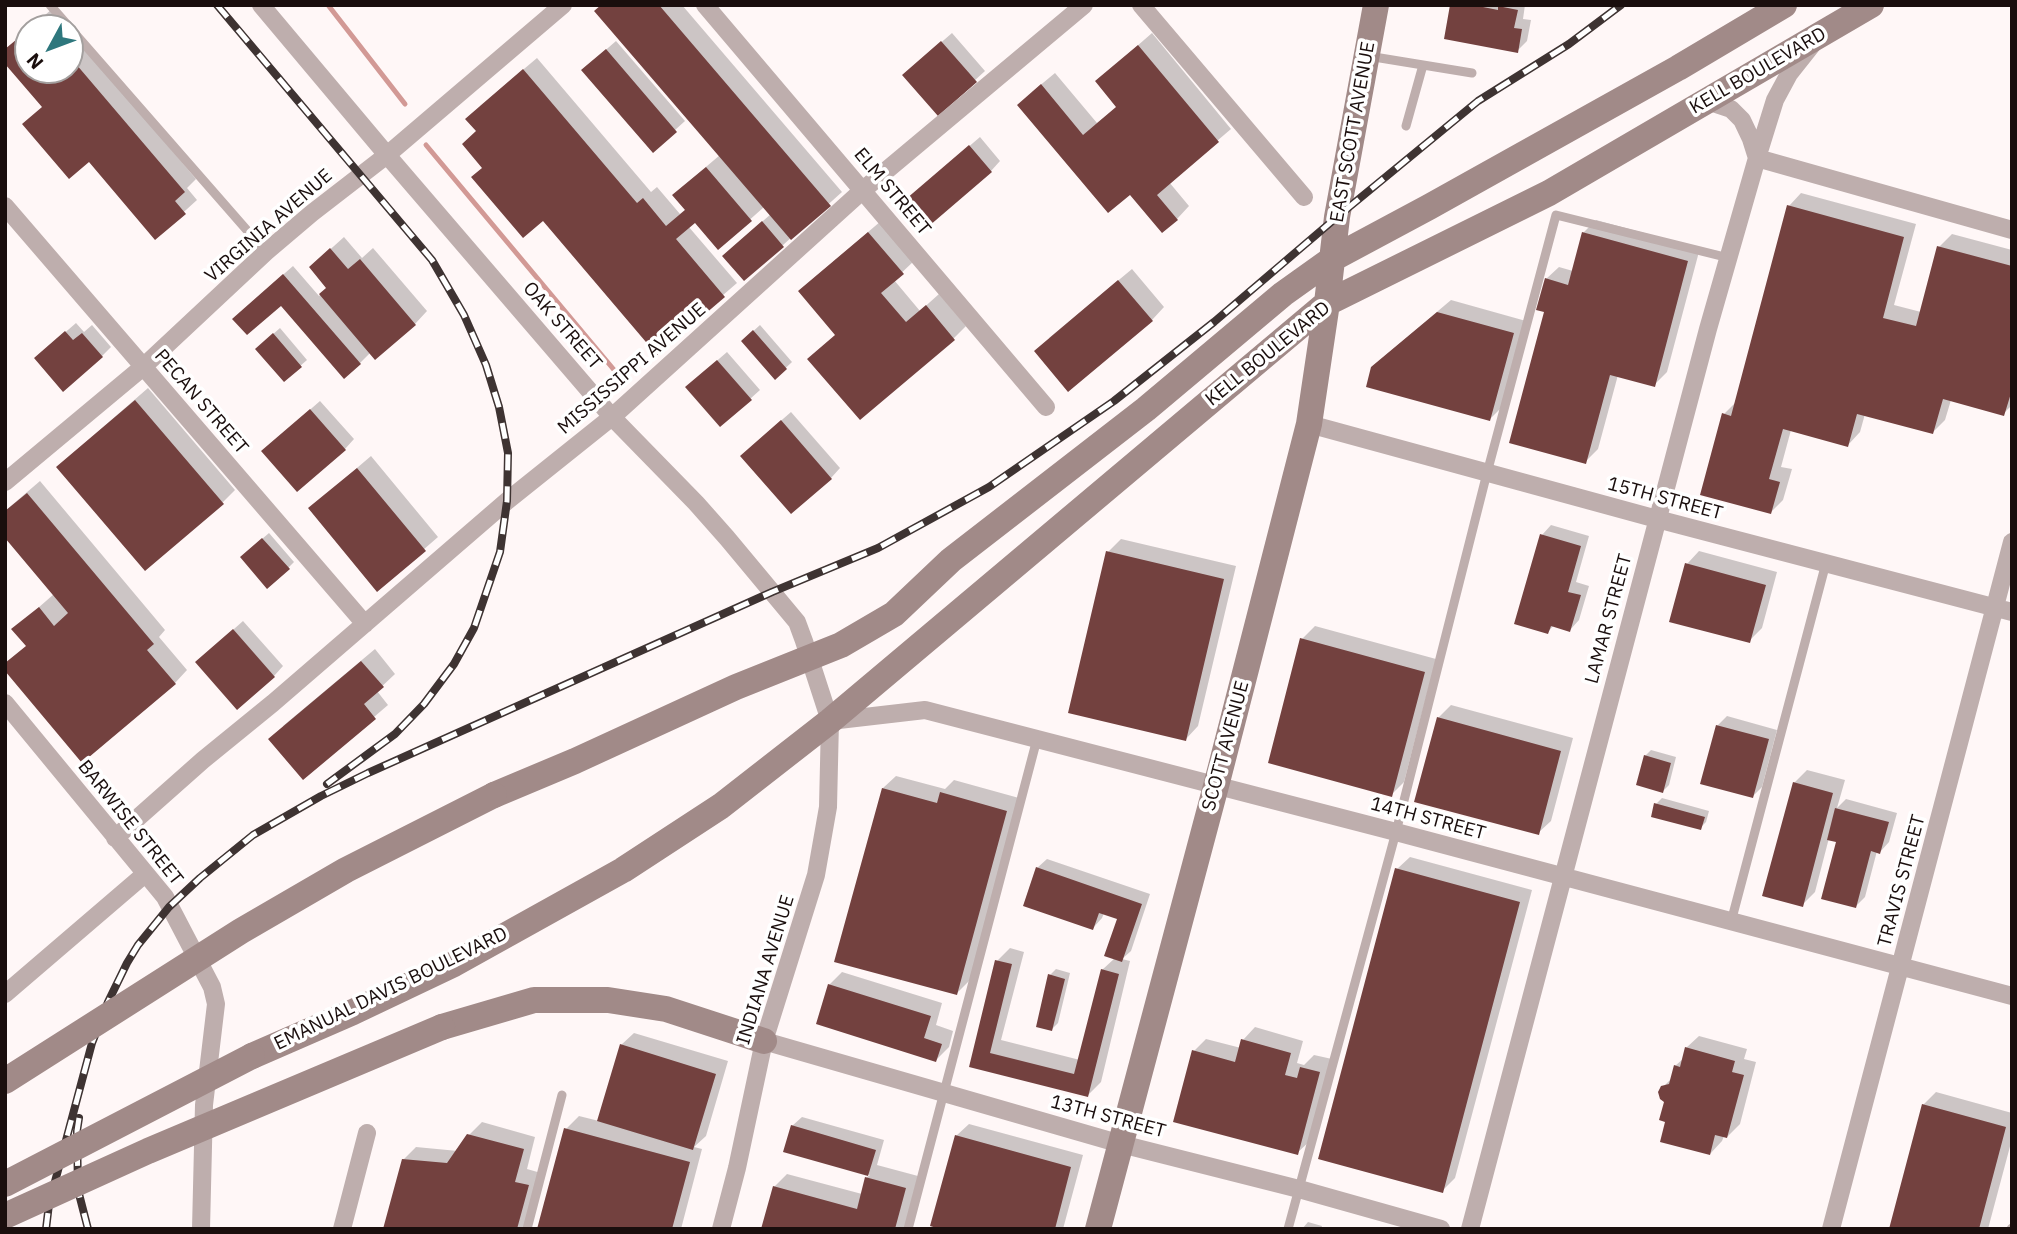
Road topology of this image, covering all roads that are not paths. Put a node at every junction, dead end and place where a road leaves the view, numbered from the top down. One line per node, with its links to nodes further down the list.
1 (50, 5): 22 (lane)
2 (261, 5): 16 (street, OAK STREET)
3 (563, 5): 16 (street, VIRGINIA AVENUE)
4 (705, 5): 18 (street, ELM STREET)
5 (1084, 5): 18 (street, MISSISSIPPI AVENUE)
6 (1140, 5): 19 (street)
7 (1376, 5): 11 (main road, EAST SCOTT AVENUE)
8 (1784, 5): 23 (main road, KELL BOULEVARD)
9 (1871, 5): 10 (main road, KELL BOULEVARD)
10 (1821, 34): 14 (main road, KELL BOULEVARD); 17 (street, LAMAR STREET)
11 (1367, 56): 12 (lane); 23 (main road, EAST SCOTT AVENUE)
12 (1423, 65): 13 (lane); 15 (lane)
13 (1472, 73)
14 (1707, 101): 17 (street); 25 (main road, KELL BOULEVARD)
15 (1406, 126)
16 (387, 155): 22 (street, VIRGINIA AVENUE); 28 (street, OAK STREET)
17 (1758, 159): 21 (street); 24 (street, LAMAR STREET)
18 (863, 190): 27 (street, ELM STREET); 28 (street, MISSISSIPPI AVENUE)
19 (1304, 197)
20 (5, 206): 26 (street, PECAN STREET)
21 (2012, 230)
22 (266, 252): 26 (street, VIRGINIA AVENUE)
23 (1332, 258): 25 (main road, SCOTT AVENUE); 37 (main road, KELL BOULEVARD)
24 (1729, 258): 30 (lane); 32 (street, LAMAR STREET)
25 (1327, 303): 29 (main road, SCOTT AVENUE); 39 (main road, KELL BOULEVARD)
26 (143, 367): 31 (street, VIRGINIA AVENUE); 36 (street, PECAN STREET)
27 (1046, 407)
28 (612, 417): 36 (street, MISSISSIPPI AVENUE); 37 (street, OAK STREET)
29 (1309, 424): 30 (street, 15TH STREET); 41 (main road, SCOTT AVENUE)
30 (1487, 473): 32 (street, 15TH STREET); 42 (lane)
31 (5, 482)
32 (1657, 519): 34 (street, 15TH STREET); 45 (street, LAMAR STREET)
33 (2012, 542): 35 (street, TRAVIS STREET)
34 (1826, 562): 35 (street, 15TH STREET); 46 (lane)
35 (2003, 609): 47 (street, TRAVIS STREET)
36 (365, 624): 43 (street, MISSISSIPPI AVENUE)
37 (808, 658): 39 (street, OAK STREET); 51 (main road, bridge)
38 (5, 703): 43 (street, BARWISE STREET)
39 (830, 721): 40 (street, 14TH STREET); 50 (street, INDIANA AVENUE); 56 (main road, EMANUAL DAVIS BOULEVARD, bridge)
40 (1037, 739): 41 (street, 14TH STREET); 52 (lane)
41 (1216, 786): 42 (street, 14TH STREET); 55 (main road, SCOTT AVENUE)
42 (1396, 832): 45 (street, 14TH STREET); 57 (lane)
43 (115, 838): 44 (street, BARWISE STREET)
44 (145, 874): 48 (street); 59 (street, BARWISE STREET)
45 (1563, 878): 46 (street, 14TH STREET); 67 (street, LAMAR STREET)
46 (1731, 922): 47 (street, 14TH STREET)
47 (1901, 967): 49 (street, 14TH STREET); 68 (street, TRAVIS STREET)
48 (5, 994)
49 (2012, 996)
50 (764, 1041): 52 (street, 13TH STREET); 58 (main road, bridge); 62 (street, INDIANA AVENUE)
51 (5, 1081)
52 (943, 1093): 55 (street, 13TH STREET); 63 (lane)
53 (562, 1095): 61 (lane)
54 (367, 1133): 60 (street)
55 (1121, 1144): 57 (street, 13TH STREET); 64 (main road, SCOTT AVENUE)
56 (5, 1184)
57 (1299, 1189): 65 (lane); 66 (street, 13TH STREET)
58 (5, 1216)
59 (201, 1229)
60 (342, 1229)
61 (527, 1229)
62 (721, 1229)
63 (908, 1229)
64 (1098, 1229)
65 (1288, 1229)
66 (1441, 1229)
67 (1470, 1229)
68 (1831, 1229)

